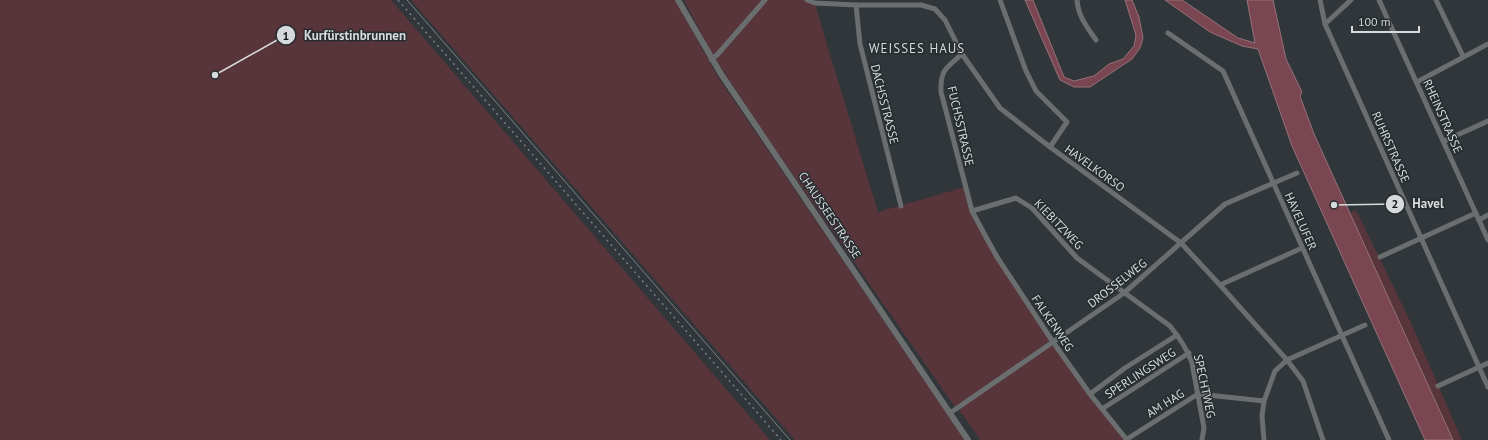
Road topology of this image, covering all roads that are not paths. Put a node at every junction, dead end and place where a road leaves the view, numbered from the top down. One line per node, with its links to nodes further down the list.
1 (678, 0): 18 (street, CHAUSSEESTRASSE)
2 (766, 0): 18 (street)
3 (807, 0): 10 (street, HAVELKORSO)
4 (1000, 0): 22 (street)
5 (1077, 0): 14 (street)
6 (1320, 0): 12 (street, RUHRSTRASSE)
7 (1351, 0): 12 (street)
8 (1379, 0): 19 (street, RHEINSTRASSE)
9 (1436, 0): 17 (street)
10 (844, 2): 11 (street, HAVELKORSO)
11 (856, 5): 16 (street, HAVELKORSO); 25 (street, DACHSSTRASSE)
12 (1325, 24): 30 (street, RUHRSTRASSE)
13 (1168, 33): 24 (street, HAVELUFER)
14 (1096, 40)
15 (1488, 44): 17 (street)
16 (962, 54): 22 (street, HAVELKORSO); 26 (street, FUCHSSTRASSE)
17 (1463, 56): 19 (street)
18 (712, 59): 51 (street, CHAUSSEESTRASSE)
19 (1417, 82): 21 (street, RHEINSTRASSE)
20 (1488, 121): 21 (street)
21 (1444, 141): 27 (street, RHEINSTRASSE)
22 (1050, 147): 32 (street, HAVELKORSO)
23 (1297, 173): 24 (street, DROSSELWEG)
24 (1273, 184): 32 (street, DROSSELWEG); 33 (street, HAVELUFER)
25 (901, 206)
26 (972, 211): 36 (street, KIEBITZWEG); 40 (street, FALKENWEG)
27 (1476, 213): 29 (street, RHEINSTRASSE); 30 (street)
28 (1488, 215): 29 (street)
29 (1479, 220): 31 (street, RHEINSTRASSE)
30 (1421, 238): 34 (street); 44 (street, RUHRSTRASSE)
31 (1488, 240)
32 (1181, 243): 35 (street, HAVELKORSO); 36 (street, DROSSELWEG)
33 (1302, 248): 35 (street); 39 (street, HAVELUFER)
34 (1380, 257)
35 (1220, 285): 42 (street, HAVELKORSO)
36 (1124, 293): 38 (street, SPECHTWEG); 40 (street, DROSSELWEG)
37 (1365, 325): 39 (street)
38 (1177, 335): 41 (street, SPECHTWEG); 47 (street)
39 (1342, 335): 42 (street); 57 (street, HAVELUFER)
40 (1053, 342): 47 (street, FALKENWEG); 51 (street, DROSSELWEG)
41 (1189, 353): 48 (street, SPECHTWEG); 50 (street, SPERLINGSWEG)
42 (1287, 360): 49 (street); 56 (street, HAVELKORSO)
43 (1488, 363): 44 (street)
44 (1479, 367): 45 (street); 46 (street, RUHRSTRASSE)
45 (1438, 386)
46 (1488, 387)
47 (1090, 394): 50 (street, FALKENWEG)
48 (1198, 394): 49 (street, AM HAG); 53 (street, AM HAG); 54 (street, SPECHTWEG)
49 (1264, 401): 55 (street)
50 (1102, 409): 53 (street, FALKENWEG)
51 (950, 413): 52 (street, CHAUSSEESTRASSE)
52 (968, 440)
53 (1127, 440)
54 (1202, 440)
55 (1264, 440)
56 (1323, 440)
57 (1389, 440)

